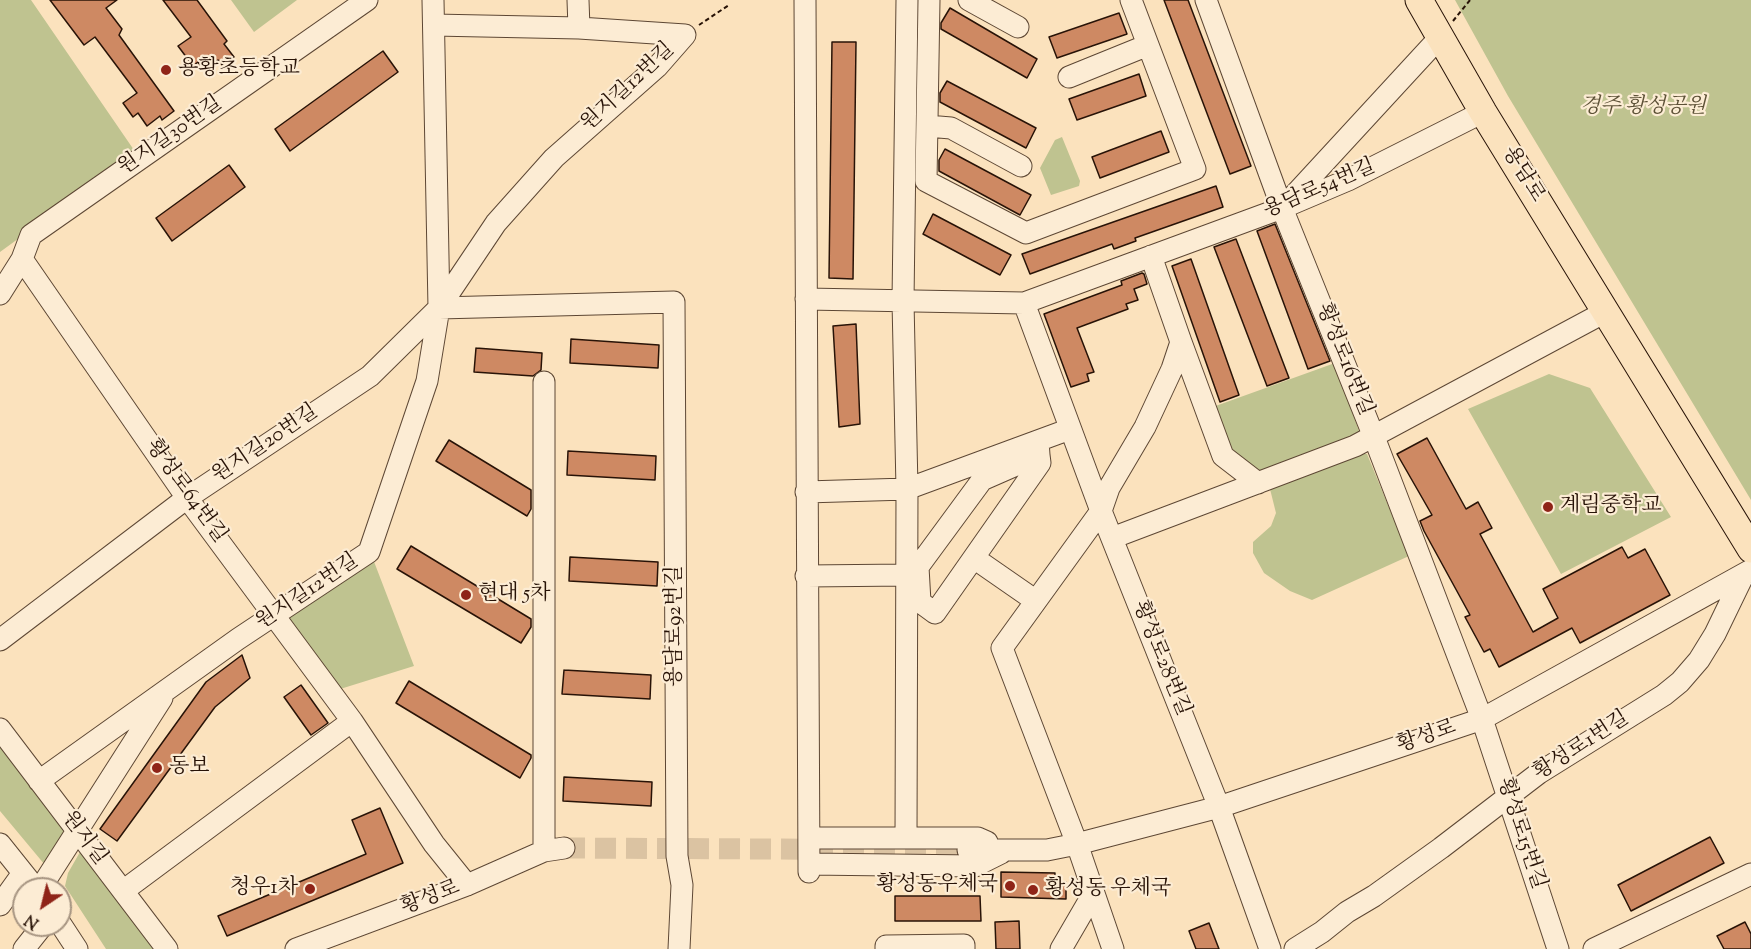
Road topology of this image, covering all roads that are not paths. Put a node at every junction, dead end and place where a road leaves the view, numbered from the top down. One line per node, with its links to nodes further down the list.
1 (367, 0): 22 (street, 원지길30번길)
2 (433, 0): 11 (street, 원지길12번길)
3 (578, 0): 13 (street)
4 (805, 0): 24 (street)
5 (907, 0): 25 (street)
6 (929, 0): 18 (street)
7 (969, 0): 12 (street)
8 (1131, 0): 15 (street)
9 (1206, 0): 20 (street, 황성로16번길)
10 (1419, 0): 14 (main road, 용담로)
11 (434, 25): 13 (street, 원지길12번길); 27 (street, 원지길12번길)
12 (1018, 27)
13 (579, 28): 27 (street, 원지길12번길)
14 (1440, 37): 17 (main road, 용담로); 20 (street)
15 (1149, 45): 16 (street); 18 (street)
16 (1069, 77)
17 (1484, 112): 20 (street, 용담로54번길); 28 (main road, 용담로)
18 (927, 126): 19 (street)
19 (1021, 166)
20 (1282, 208): 21 (street, 용담로54번길); 32 (street, 황성로16번길)
21 (1151, 256): 26 (street, 용담로54번길); 29 (street)
22 (22, 259): 23 (street, 원지길30번길); 37 (street, 황성로64번길)
23 (0, 294)
24 (806, 299): 25 (street, 용담로54번길); 36 (street)
25 (903, 301): 26 (street, 용담로54번길); 35 (street)
26 (1024, 303): 31 (street, 황성로28번길)
27 (439, 308): 37 (street, 원지길20번길); 45 (street, 원지길12번길); 74 (street, 용담로92번길)
28 (1605, 312): 32 (street); 41 (main road, 용담로)
29 (1181, 342): 34 (street); 38 (street)
30 (544, 382): 64 (street, 황성로)
31 (1070, 429): 33 (street); 38 (street, 황성로28번길)
32 (1374, 437): 34 (street); 48 (street, 황성로16번길)
33 (1038, 448): 35 (street); 40 (street); 40 (street)
34 (1258, 483): 39 (street)
35 (907, 489): 36 (street); 42 (street)
36 (806, 492): 43 (street)
37 (188, 498): 45 (street, 황성로64번길); 46 (street, 원지길20번길)
38 (1101, 511): 39 (street, 황성로28번길); 44 (street)
39 (1112, 538): 53 (street, 황성로28번길)
40 (975, 558): 44 (street)
41 (1748, 564): 48 (street, 황성로); 52 (street, 황성로1번길)
42 (907, 575): 43 (street); 55 (street)
43 (806, 576): 56 (street)
44 (1036, 602): 58 (street)
45 (275, 614): 47 (street, 원지길12번길); 49 (street, 황성로64번길)
46 (0, 640)
47 (169, 688): 51 (street, 원지길12번길); 54 (street)
48 (1482, 719): 52 (street, 황성로15번길); 53 (street, 황성로)
49 (352, 721): 64 (street, 황성로64번길); 65 (street)
50 (0, 729): 51 (street, 원지길)
51 (39, 781): 54 (street, 원지길)
52 (1507, 797): 80 (street, 황성로1번길); 81 (street, 황성로15번길)
53 (1219, 807): 58 (street, 황성로); 79 (street, 황성로28번길)
54 (77, 831): 63 (street); 65 (street, 원지길)
55 (906, 837): 56 (street); 60 (street)
56 (809, 838): 60 (street)
57 (0, 844): 62 (street)
58 (1077, 844): 60 (street, 황성로); 66 (street)
59 (968, 850): 60 (street, 황성로)
60 (1007, 850)
61 (1751, 874): 82 (street)
62 (27, 877)
63 (48, 877)
64 (467, 885): 70 (street, 황성로)
65 (123, 891): 72 (street, 원지길)
66 (1093, 894): 77 (street); 78 (street)
67 (12, 895): 68 (street)
68 (0, 904)
69 (34, 937): 71 (street)
70 (338, 942): 73 (street, 황성로)
71 (24, 949)
72 (167, 949)
73 (297, 949)
74 (679, 949)
75 (886, 949): 76 (street)
76 (964, 949)
77 (1061, 949)
78 (1113, 949)
79 (1270, 949)
80 (1295, 949)
81 (1558, 949)
82 (1594, 949)

